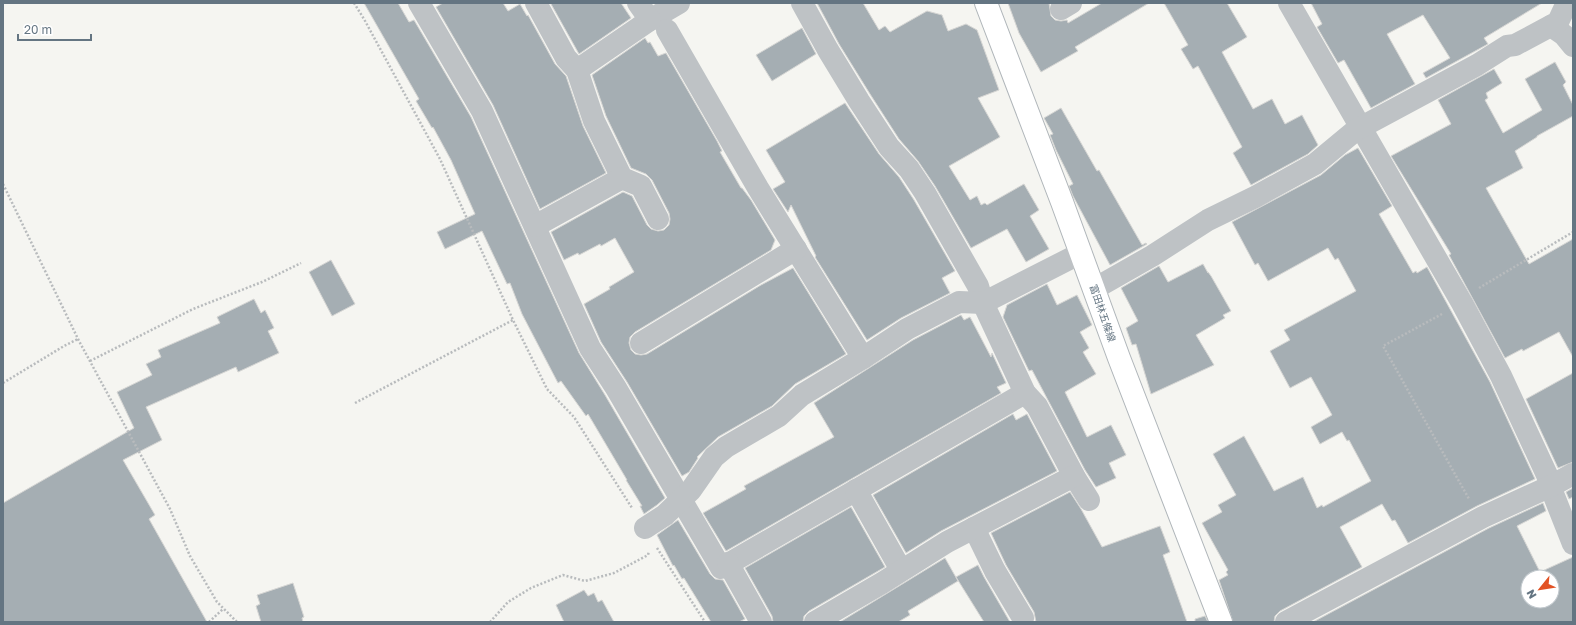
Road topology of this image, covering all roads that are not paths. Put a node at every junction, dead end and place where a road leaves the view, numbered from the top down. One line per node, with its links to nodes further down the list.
1 (419, 3): 15 (street)
2 (536, 3): 11 (street)
3 (679, 3): 8 (street)
4 (802, 3): 19 (street)
5 (986, 3): 17 (main road, 富田林五條線)
6 (1289, 3): 12 (street)
7 (1567, 4): 9 (street)
8 (652, 18): 11 (street); 16 (street)
9 (1551, 26): 10 (street); 12 (street)
10 (1573, 46)
11 (577, 70): 13 (street)
12 (1360, 127): 18 (street); 25 (street)
13 (622, 178): 14 (street); 15 (street)
14 (658, 219)
15 (535, 226): 27 (street)
16 (796, 249): 20 (street); 21 (street)
17 (1081, 252): 18 (main road, 富田林五條線); 19 (street)
18 (1094, 288): 37 (main road, 富田林五條線)
19 (983, 303): 21 (street); 22 (street)
20 (641, 343)
21 (863, 358): 27 (street)
22 (1025, 393): 24 (street); 26 (street)
23 (1573, 474): 25 (street)
24 (1074, 476): 28 (street); 29 (street)
25 (1551, 486): 31 (street); 38 (street)
26 (856, 490): 32 (street); 33 (street)
27 (681, 500): 30 (street); 32 (street)
28 (1089, 500)
29 (974, 528): 33 (street); 34 (street)
30 (649, 534)
31 (1573, 544)
32 (728, 563): 35 (street)
33 (901, 570): 36 (street)
34 (1022, 618)
35 (761, 622)
36 (815, 622)
37 (1221, 622)
38 (1286, 622)

